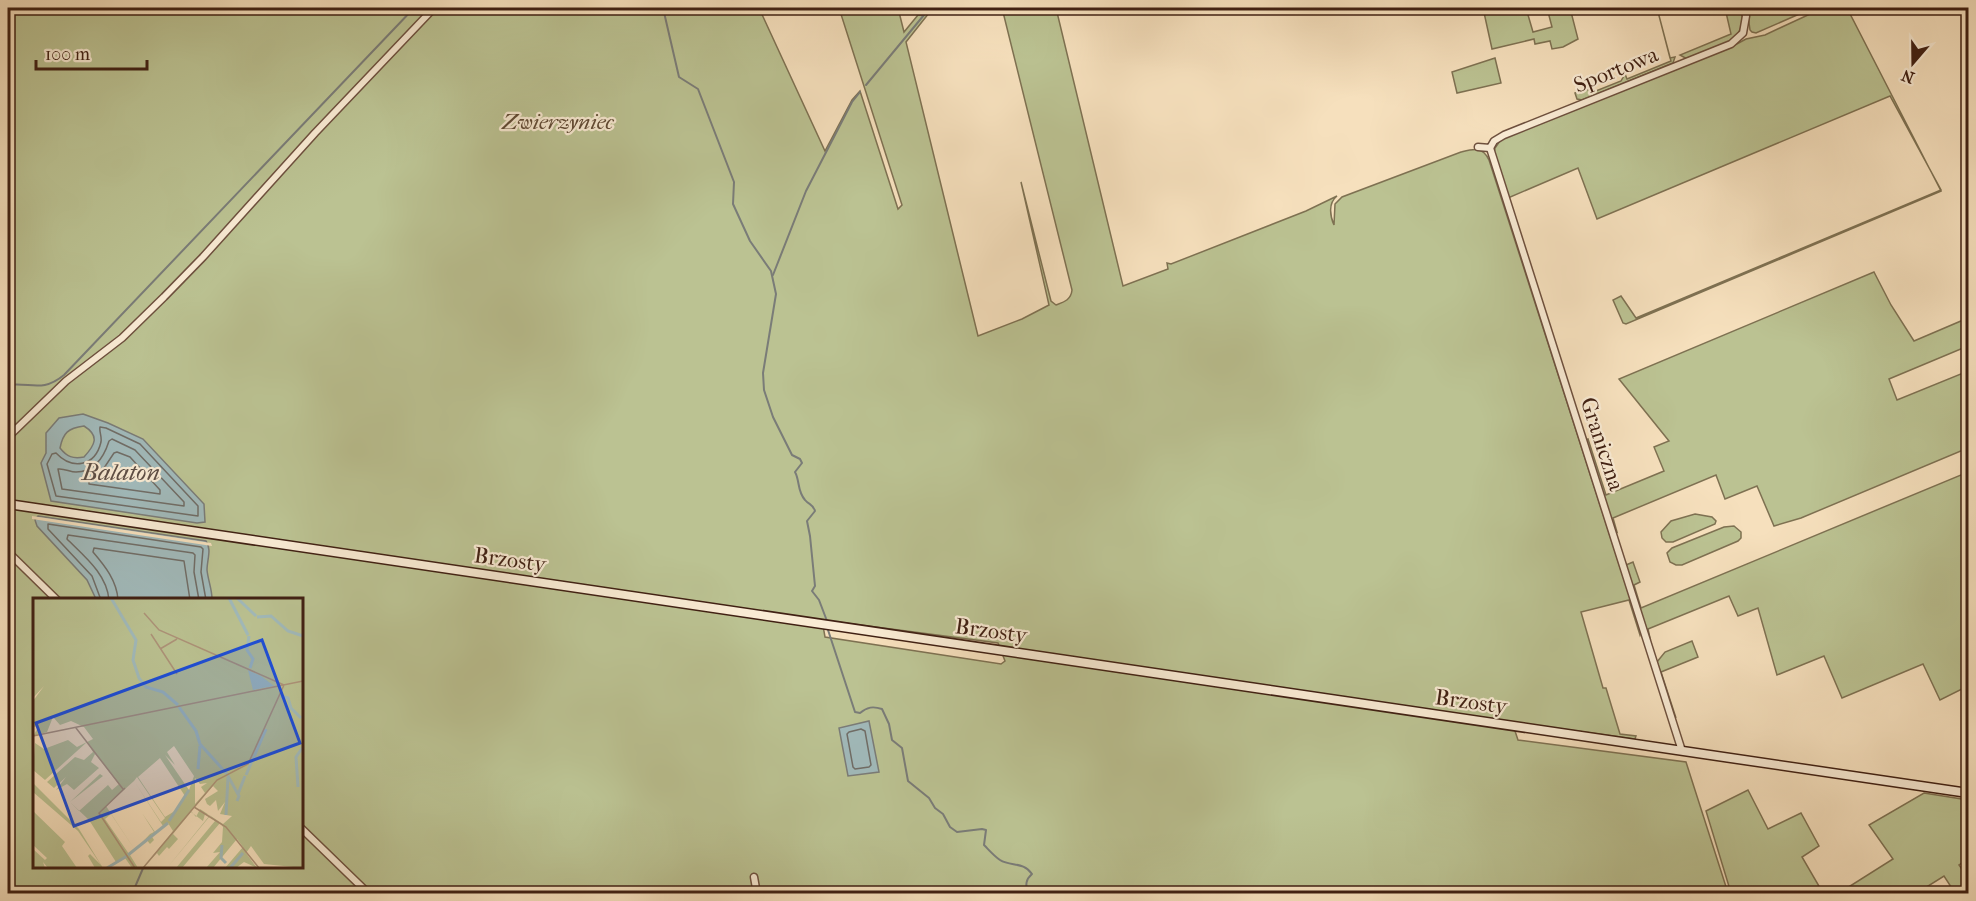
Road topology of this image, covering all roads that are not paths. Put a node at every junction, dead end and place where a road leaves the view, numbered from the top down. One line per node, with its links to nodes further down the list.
1 (434, 8): 5 (street)
2 (1744, 8): 4 (street, Sportowa)
3 (1478, 147): 4 (street)
4 (1490, 148): 9 (street, Graniczna)
5 (8, 437)
6 (8, 504): 9 (street, Brzosty)
7 (8, 552): 8 (street)
8 (55, 598)
9 (1682, 751): 10 (street, Brzosty)
10 (1968, 793)
11 (303, 830): 13 (street)
12 (754, 877): 14 (street)
13 (369, 894)
14 (758, 894)

